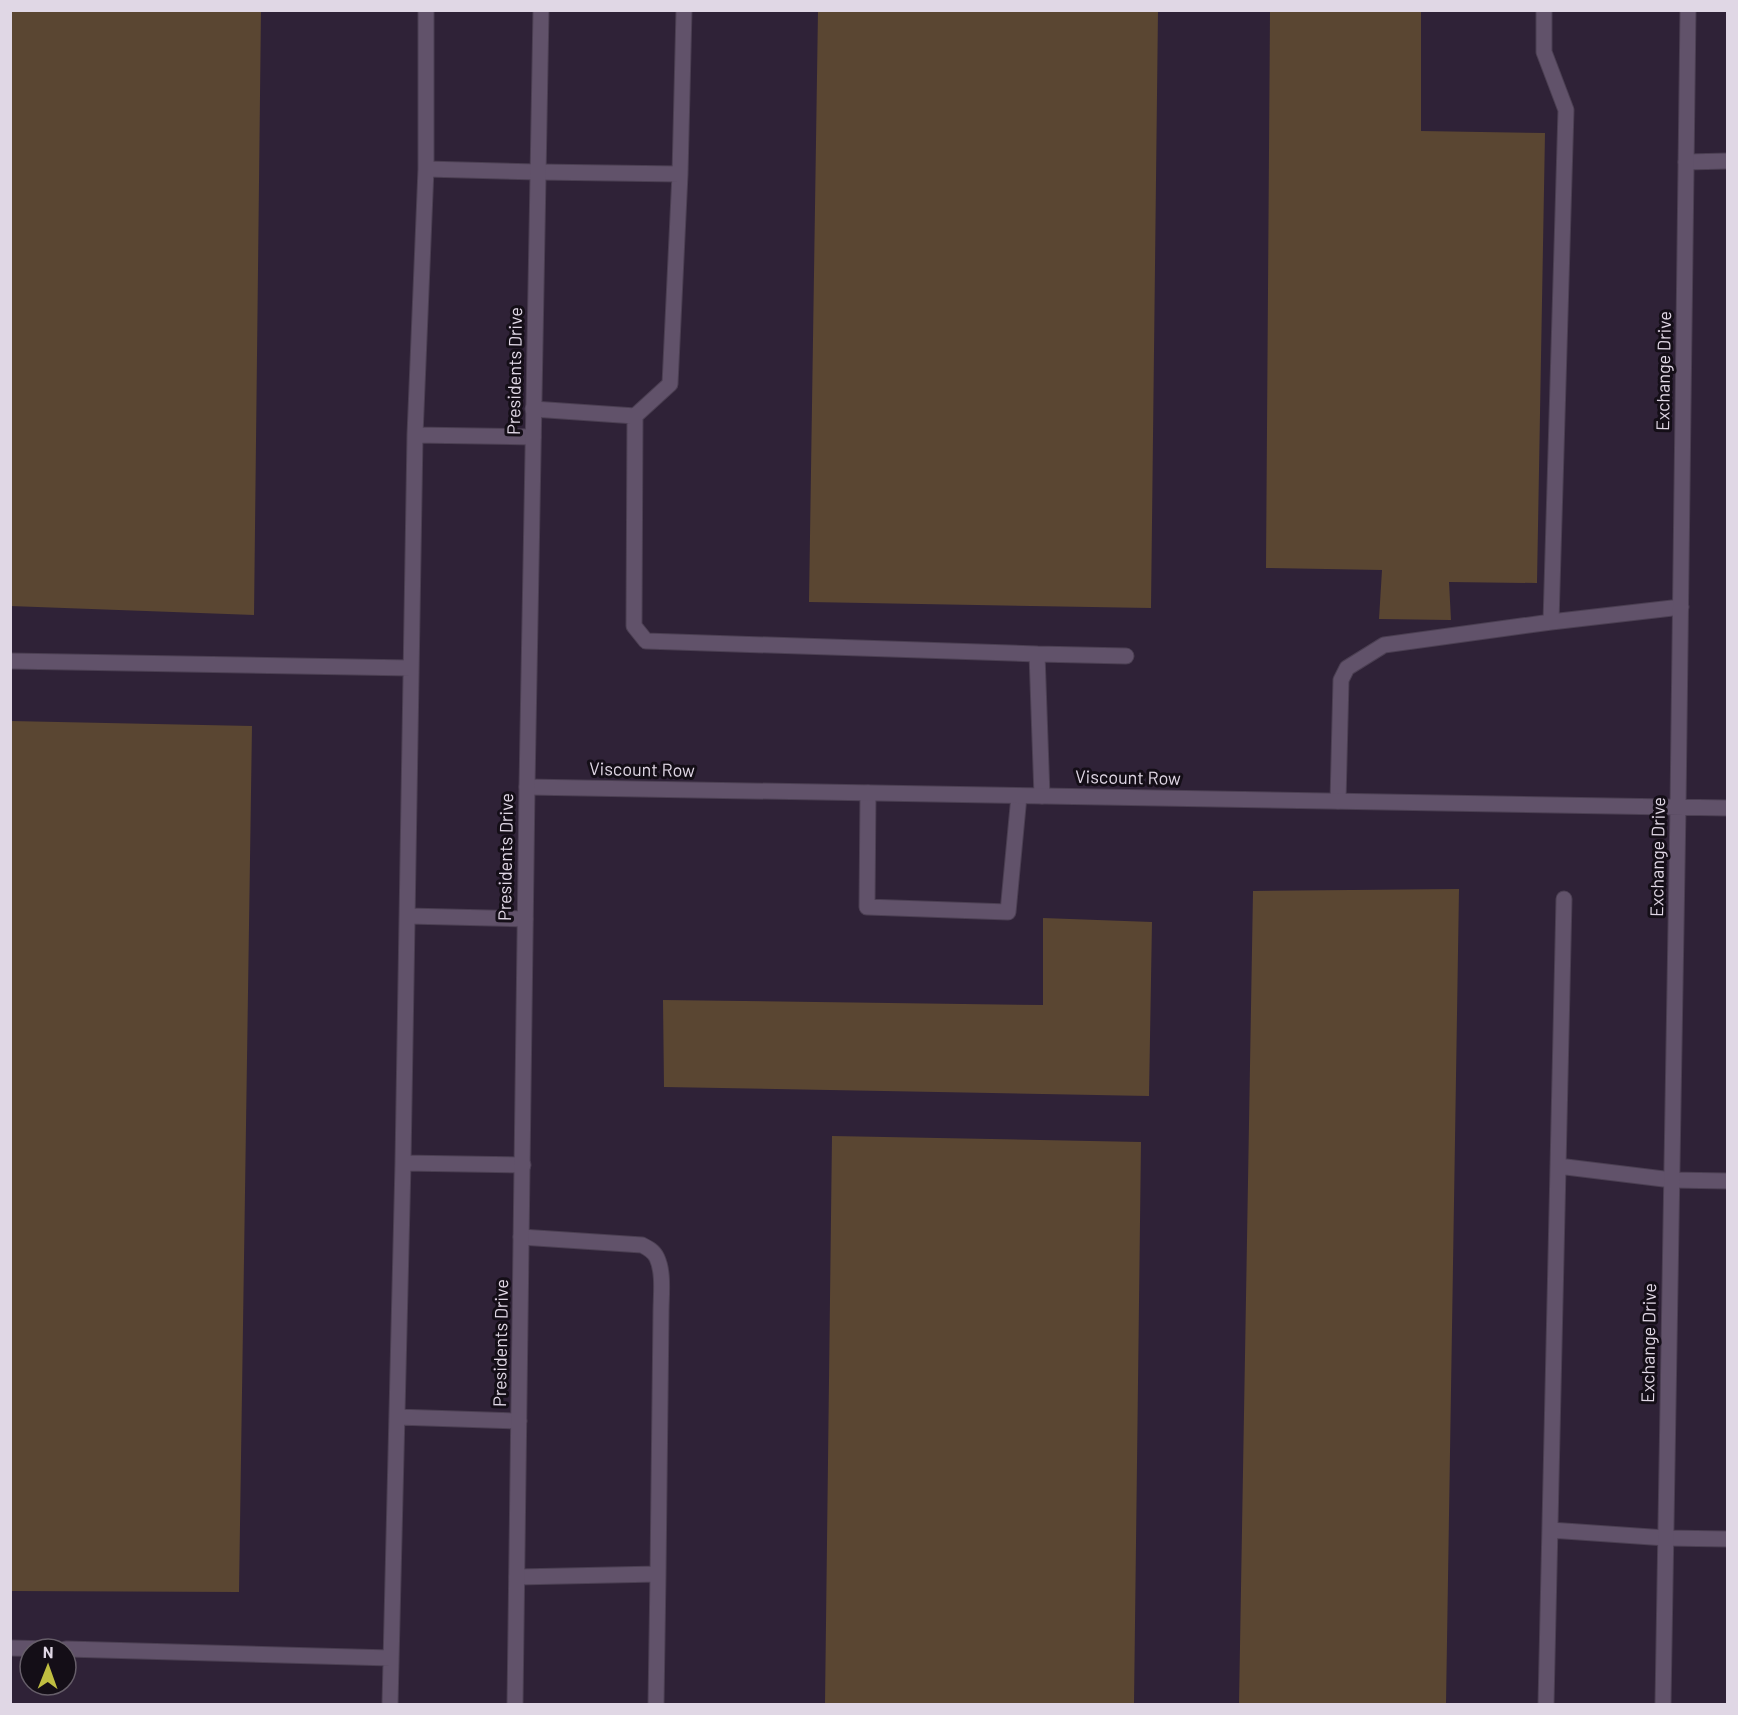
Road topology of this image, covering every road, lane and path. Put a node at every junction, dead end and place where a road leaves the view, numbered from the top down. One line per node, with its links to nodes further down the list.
1 (426, 10): 8 (street)
2 (541, 10): 9 (street, Presidents Drive)
3 (684, 10): 10 (street)
4 (1544, 10): 16 (street)
5 (1688, 10): 7 (street, Exchange Drive)
6 (1728, 161): 7 (street)
7 (1686, 162): 15 (street, Exchange Drive)
8 (426, 169): 9 (street); 13 (street)
9 (538, 172): 10 (street); 11 (street, Presidents Drive)
10 (680, 174): 12 (street)
11 (534, 410): 12 (street); 14 (street, Presidents Drive)
12 (635, 416): 17 (street)
13 (416, 435): 14 (street); 20 (street)
14 (533, 437): 21 (street, Presidents Drive)
15 (1681, 607): 16 (street); 26 (street, Exchange Drive)
16 (1551, 622): 25 (street)
17 (1037, 654): 18 (street); 24 (street)
18 (1126, 656)
19 (10, 661): 20 (street)
20 (411, 668): 29 (street)
21 (527, 787): 22 (street, Viscount Row); 30 (street, Presidents Drive)
22 (868, 793): 23 (street, Viscount Row); 23 (street)
23 (1019, 796): 24 (street, Viscount Row)
24 (1042, 796): 25 (street, Viscount Row)
25 (1338, 801): 26 (street, Viscount Row)
26 (1678, 807): 27 (street, Viscount Row); 34 (street, Exchange Drive)
27 (1728, 808)
28 (1564, 899): 33 (street)
29 (408, 916): 30 (street); 31 (street)
30 (525, 919): 32 (street, Presidents Drive)
31 (403, 1163): 32 (street); 37 (street)
32 (522, 1165): 36 (street, Presidents Drive)
33 (1558, 1166): 34 (street); 39 (street)
34 (1672, 1180): 35 (street); 40 (street, Exchange Drive)
35 (1728, 1181)
36 (521, 1238): 38 (street, Presidents Drive); 42 (street)
37 (397, 1417): 38 (street); 45 (street)
38 (519, 1421): 43 (street, Presidents Drive)
39 (1550, 1530): 40 (street); 49 (street)
40 (1665, 1538): 41 (street); 50 (street, Exchange Drive)
41 (1728, 1539)
42 (658, 1574): 43 (street); 48 (street)
43 (517, 1577): 47 (street, Presidents Drive)
44 (78, 1649): 45 (street)
45 (391, 1658): 46 (street)
46 (390, 1704)
47 (516, 1704)
48 (656, 1704)
49 (1546, 1704)
50 (1663, 1704)

